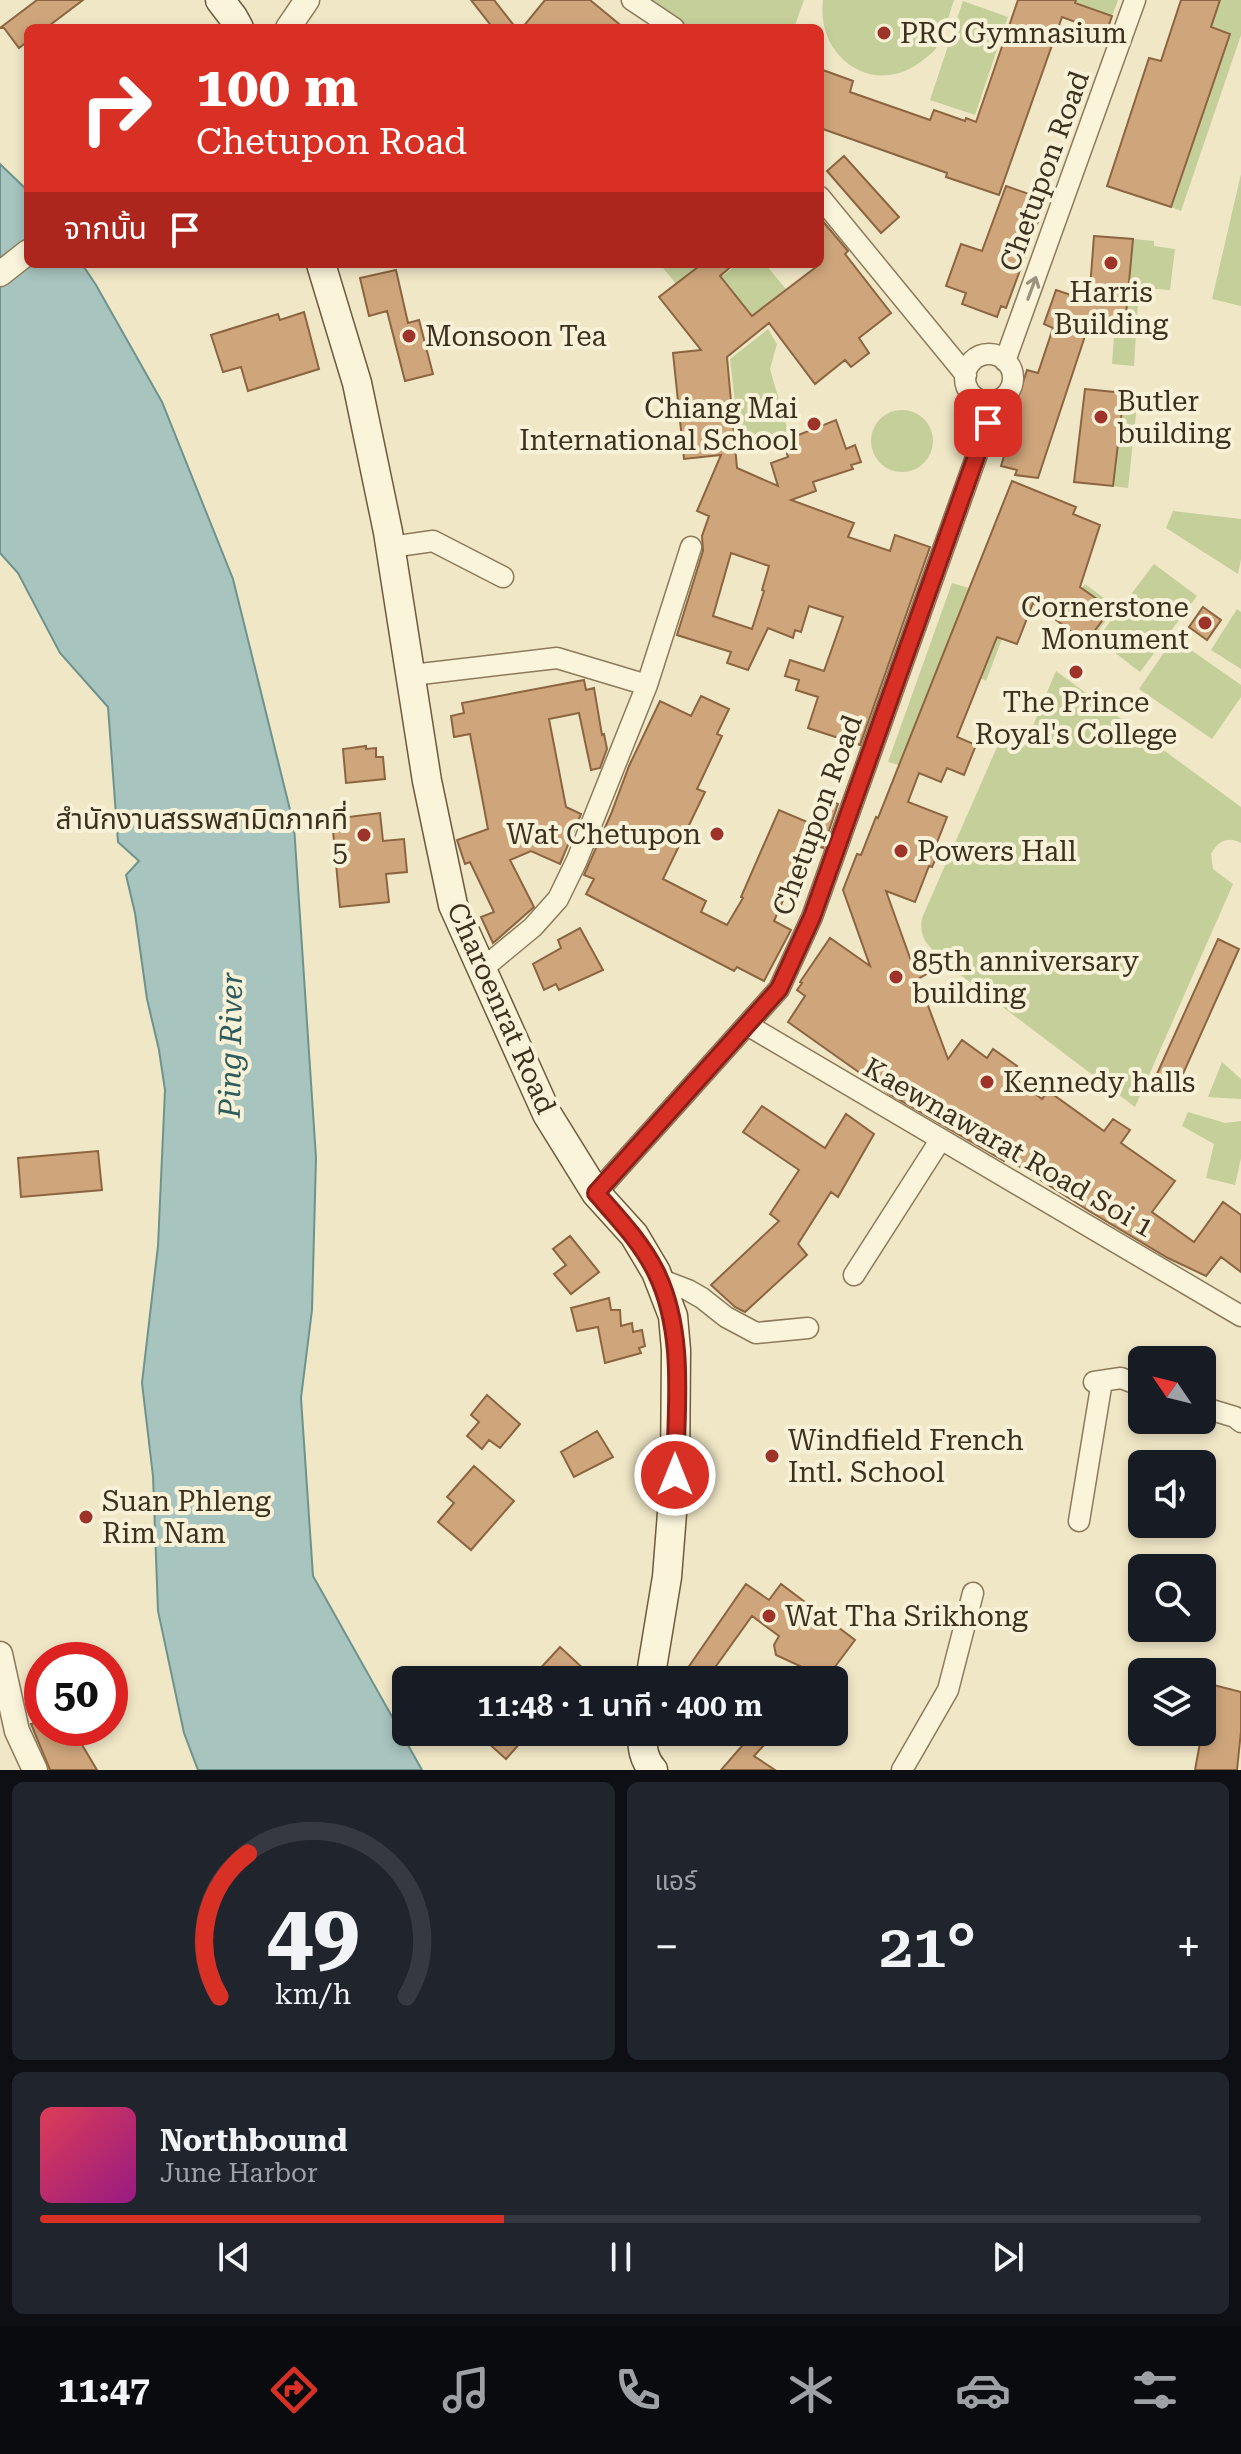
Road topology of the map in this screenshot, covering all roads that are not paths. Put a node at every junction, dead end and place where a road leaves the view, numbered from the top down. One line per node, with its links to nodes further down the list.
1 (220, 0): 5 (main road)
2 (307, 0): 6 (street)
3 (632, 0): 7 (street)
4 (1135, 0): 12 (street, Chetupon Road, one-way to 4)
5 (237, 24)
6 (291, 24)
7 (668, 24)
8 (824, 202): 13 (street)
9 (24, 255): 11 (street)
10 (322, 268): 15 (main road, Charoenrat Road)
11 (0, 274)
12 (1005, 361): 13 (street); 14 (street)
13 (966, 375): 14 (street)
14 (996, 401): 21 (street, Chetupon Road)
15 (391, 547): 17 (street); 18 (main road, Charoenrat Road)
16 (691, 547): 19 (street)
17 (503, 577)
18 (412, 675): 19 (street); 20 (main road, Charoenrat Road)
19 (647, 685): 20 (street)
20 (481, 970): 23 (main road, Charoenrat Road)
21 (749, 1026): 22 (street, Kaewnawarat Road Soi 1); 23 (street, Chetupon Road)
22 (941, 1139): 24 (street); 26 (street, Kaewnawarat Road Soi 1)
23 (596, 1193): 25 (main road, Charoenrat Road)
24 (854, 1275)
25 (659, 1279): 27 (street); 34 (main road, Charoenrat Road)
26 (1241, 1316)
27 (808, 1328)
28 (1128, 1381): 31 (street)
29 (1216, 1411): 30 (street)
30 (1241, 1422)
31 (1079, 1521)
32 (973, 1593): 38 (street)
33 (0, 1654): 37 (street)
34 (652, 1666)
35 (642, 1746): 36 (main road)
36 (647, 1768)
37 (35, 1770)
38 (902, 1770)

